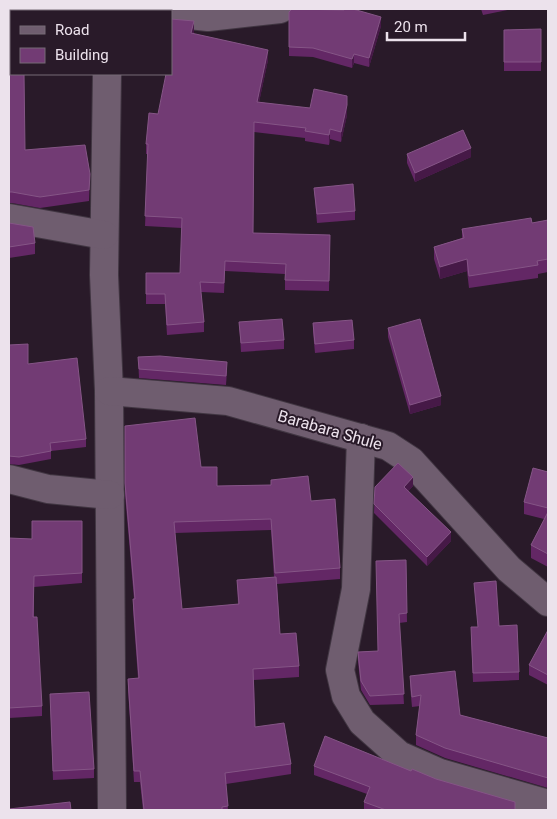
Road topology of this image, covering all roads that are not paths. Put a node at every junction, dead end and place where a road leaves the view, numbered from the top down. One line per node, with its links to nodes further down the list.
1 (280, 9): 2 (street)
2 (172, 13)
3 (107, 75): 5 (street)
4 (9, 218): 5 (street)
5 (104, 235): 6 (street)
6 (109, 390): 7 (street, Barabara Shule); 9 (street)
7 (361, 438): 10 (street, Barabara Shule); 11 (street)
8 (9, 479): 9 (street)
9 (110, 495): 12 (street)
10 (548, 602)
11 (548, 804)
12 (112, 810)

